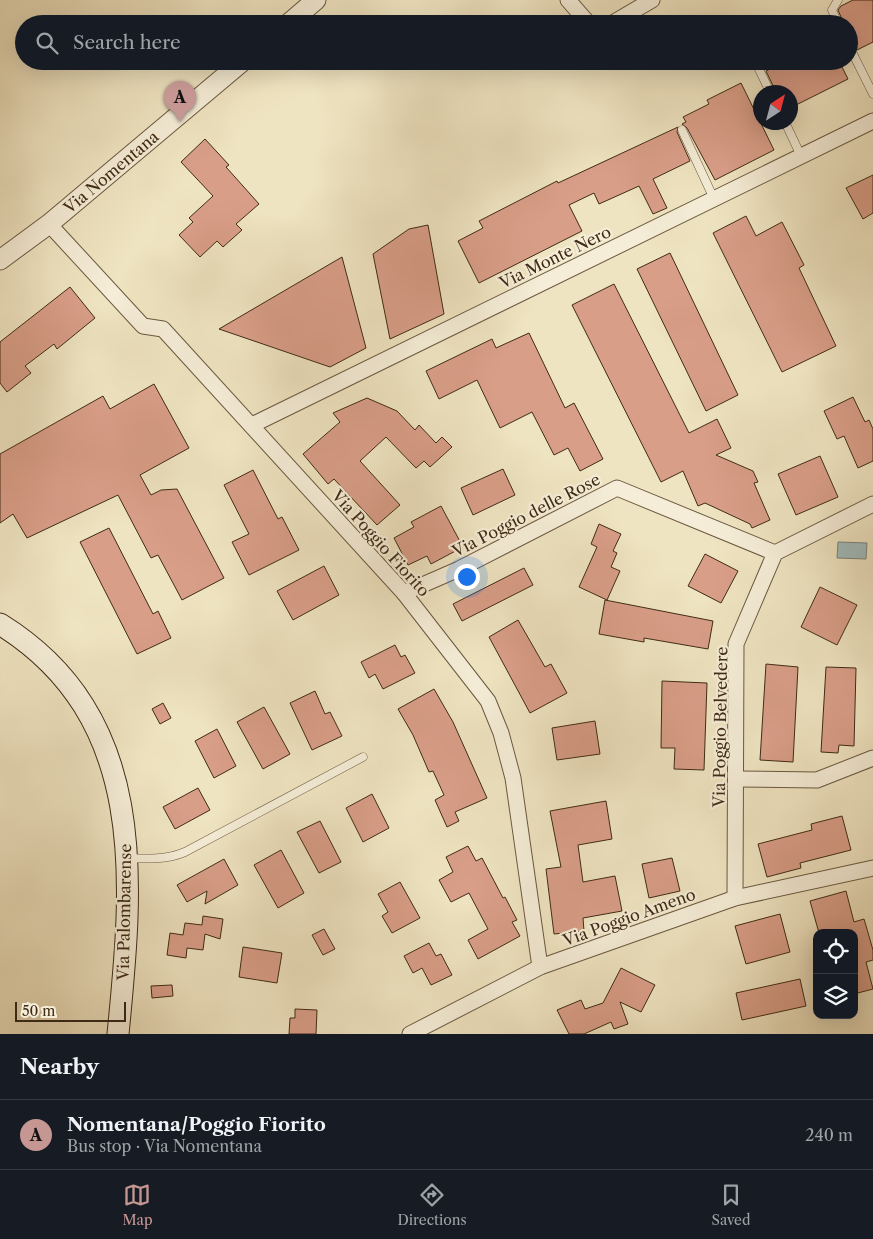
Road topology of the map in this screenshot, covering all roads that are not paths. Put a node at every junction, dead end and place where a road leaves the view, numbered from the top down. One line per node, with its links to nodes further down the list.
1 (316, 0): 5 (street)
2 (568, 0): 6 (street)
3 (652, 0): 7 (street)
4 (838, 0): 8 (lane)
5 (298, 15)
6 (581, 15)
7 (626, 15)
8 (834, 15)
9 (858, 64): 13 (lane)
10 (232, 70): 19 (street, Via Nomentana)
11 (759, 70): 12 (lane)
12 (767, 85)
13 (873, 94)
14 (873, 121): 17 (street, Via Monte Nero)
15 (682, 130): 18 (lane)
16 (789, 130): 17 (lane)
17 (801, 156): 18 (street, Via Monte Nero)
18 (714, 199): 21 (street, Via Monte Nero)
19 (49, 224): 20 (street, Via Nomentana); 21 (street, Via Poggio Fiorito)
20 (0, 260)
21 (252, 426): 24 (street, Via Poggio Fiorito)
22 (873, 504): 23 (street)
23 (775, 553): 24 (street, Via Poggio delle Rose); 28 (street, Via Poggio Belvedere)
24 (404, 593): 32 (street, Via Poggio Fiorito)
25 (0, 624): 29 (main road, Via Palombarense)
26 (363, 757): 29 (lane)
27 (873, 758): 28 (street)
28 (736, 779): 31 (street, Via Poggio Belvedere)
29 (128, 858): 33 (main road, Via Palombarense)
30 (873, 868): 31 (street, Via Poggio Ameno)
31 (735, 898): 32 (street, Via Poggio Ameno)
32 (540, 967): 34 (street, Via Poggio Ameno)
33 (118, 1034)
34 (410, 1034)

